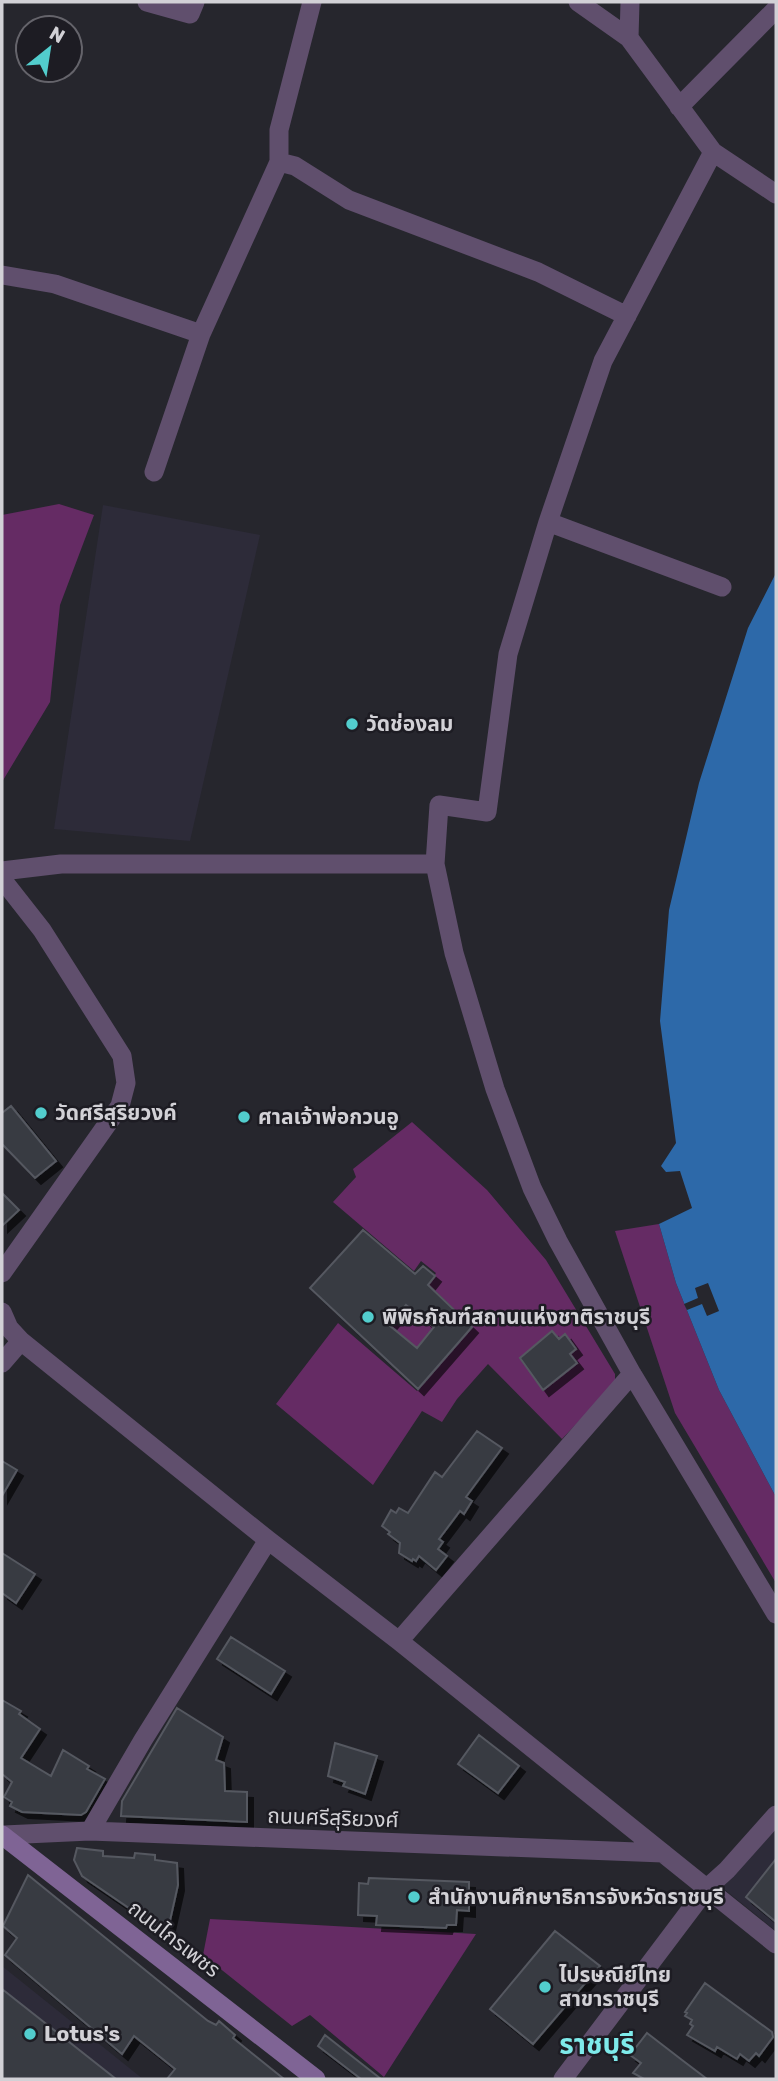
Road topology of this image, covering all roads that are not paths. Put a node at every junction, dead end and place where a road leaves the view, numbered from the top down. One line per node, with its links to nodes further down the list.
1 (147, 2): 2 (street)
2 (195, 2)
3 (312, 2): 10 (street)
4 (578, 2): 7 (street)
5 (630, 2): 7 (street)
6 (776, 9): 8 (street)
7 (629, 38): 8 (street)
8 (678, 107): 9 (street)
9 (713, 152): 11 (street); 13 (street)
10 (279, 162): 13 (street); 14 (street)
11 (776, 194)
12 (2, 276): 14 (street)
13 (626, 316): 16 (street)
14 (201, 334): 15 (street)
15 (154, 472)
16 (548, 522): 17 (street); 18 (street)
17 (722, 587)
18 (435, 864): 19 (street); 25 (street)
19 (2, 871)
20 (2, 879): 21 (street)
21 (2, 1273)
22 (2, 1312): 23 (street)
23 (21, 1341): 24 (street); 26 (street)
24 (2, 1363)
25 (632, 1374): 27 (street); 28 (street)
26 (268, 1540): 28 (street); 30 (street)
27 (776, 1614)
28 (399, 1641): 32 (street)
29 (776, 1815): 33 (street)
30 (90, 1831): 31 (street, ถนนศรีสุริยวงศ์); 32 (street, ถนนศรีสุริยวงศ์)
31 (3, 1835): 35 (main road, ถนนไกรเพชร)
32 (663, 1853): 33 (street)
33 (707, 1888): 34 (street); 36 (street)
34 (776, 1944)
35 (316, 2079)
36 (563, 2079)

